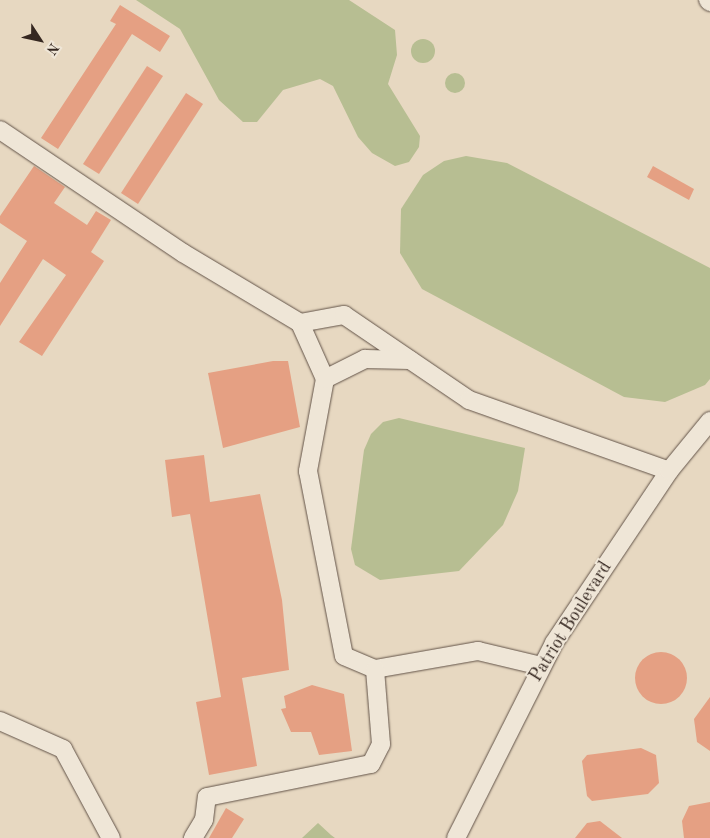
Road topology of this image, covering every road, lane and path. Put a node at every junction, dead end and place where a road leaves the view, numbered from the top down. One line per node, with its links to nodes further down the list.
1 (0, 130): 2 (street)
2 (300, 323): 3 (street); 4 (street)
3 (410, 360): 4 (street); 6 (street)
4 (325, 380): 8 (street)
5 (710, 421): 6 (street, Patriot Boulevard)
6 (669, 470): 7 (street, Patriot Boulevard)
7 (541, 666): 8 (street); 12 (street, Patriot Boulevard)
8 (375, 669): 11 (street)
9 (0, 721): 10 (street)
10 (111, 838)
11 (193, 838)
12 (456, 838)

